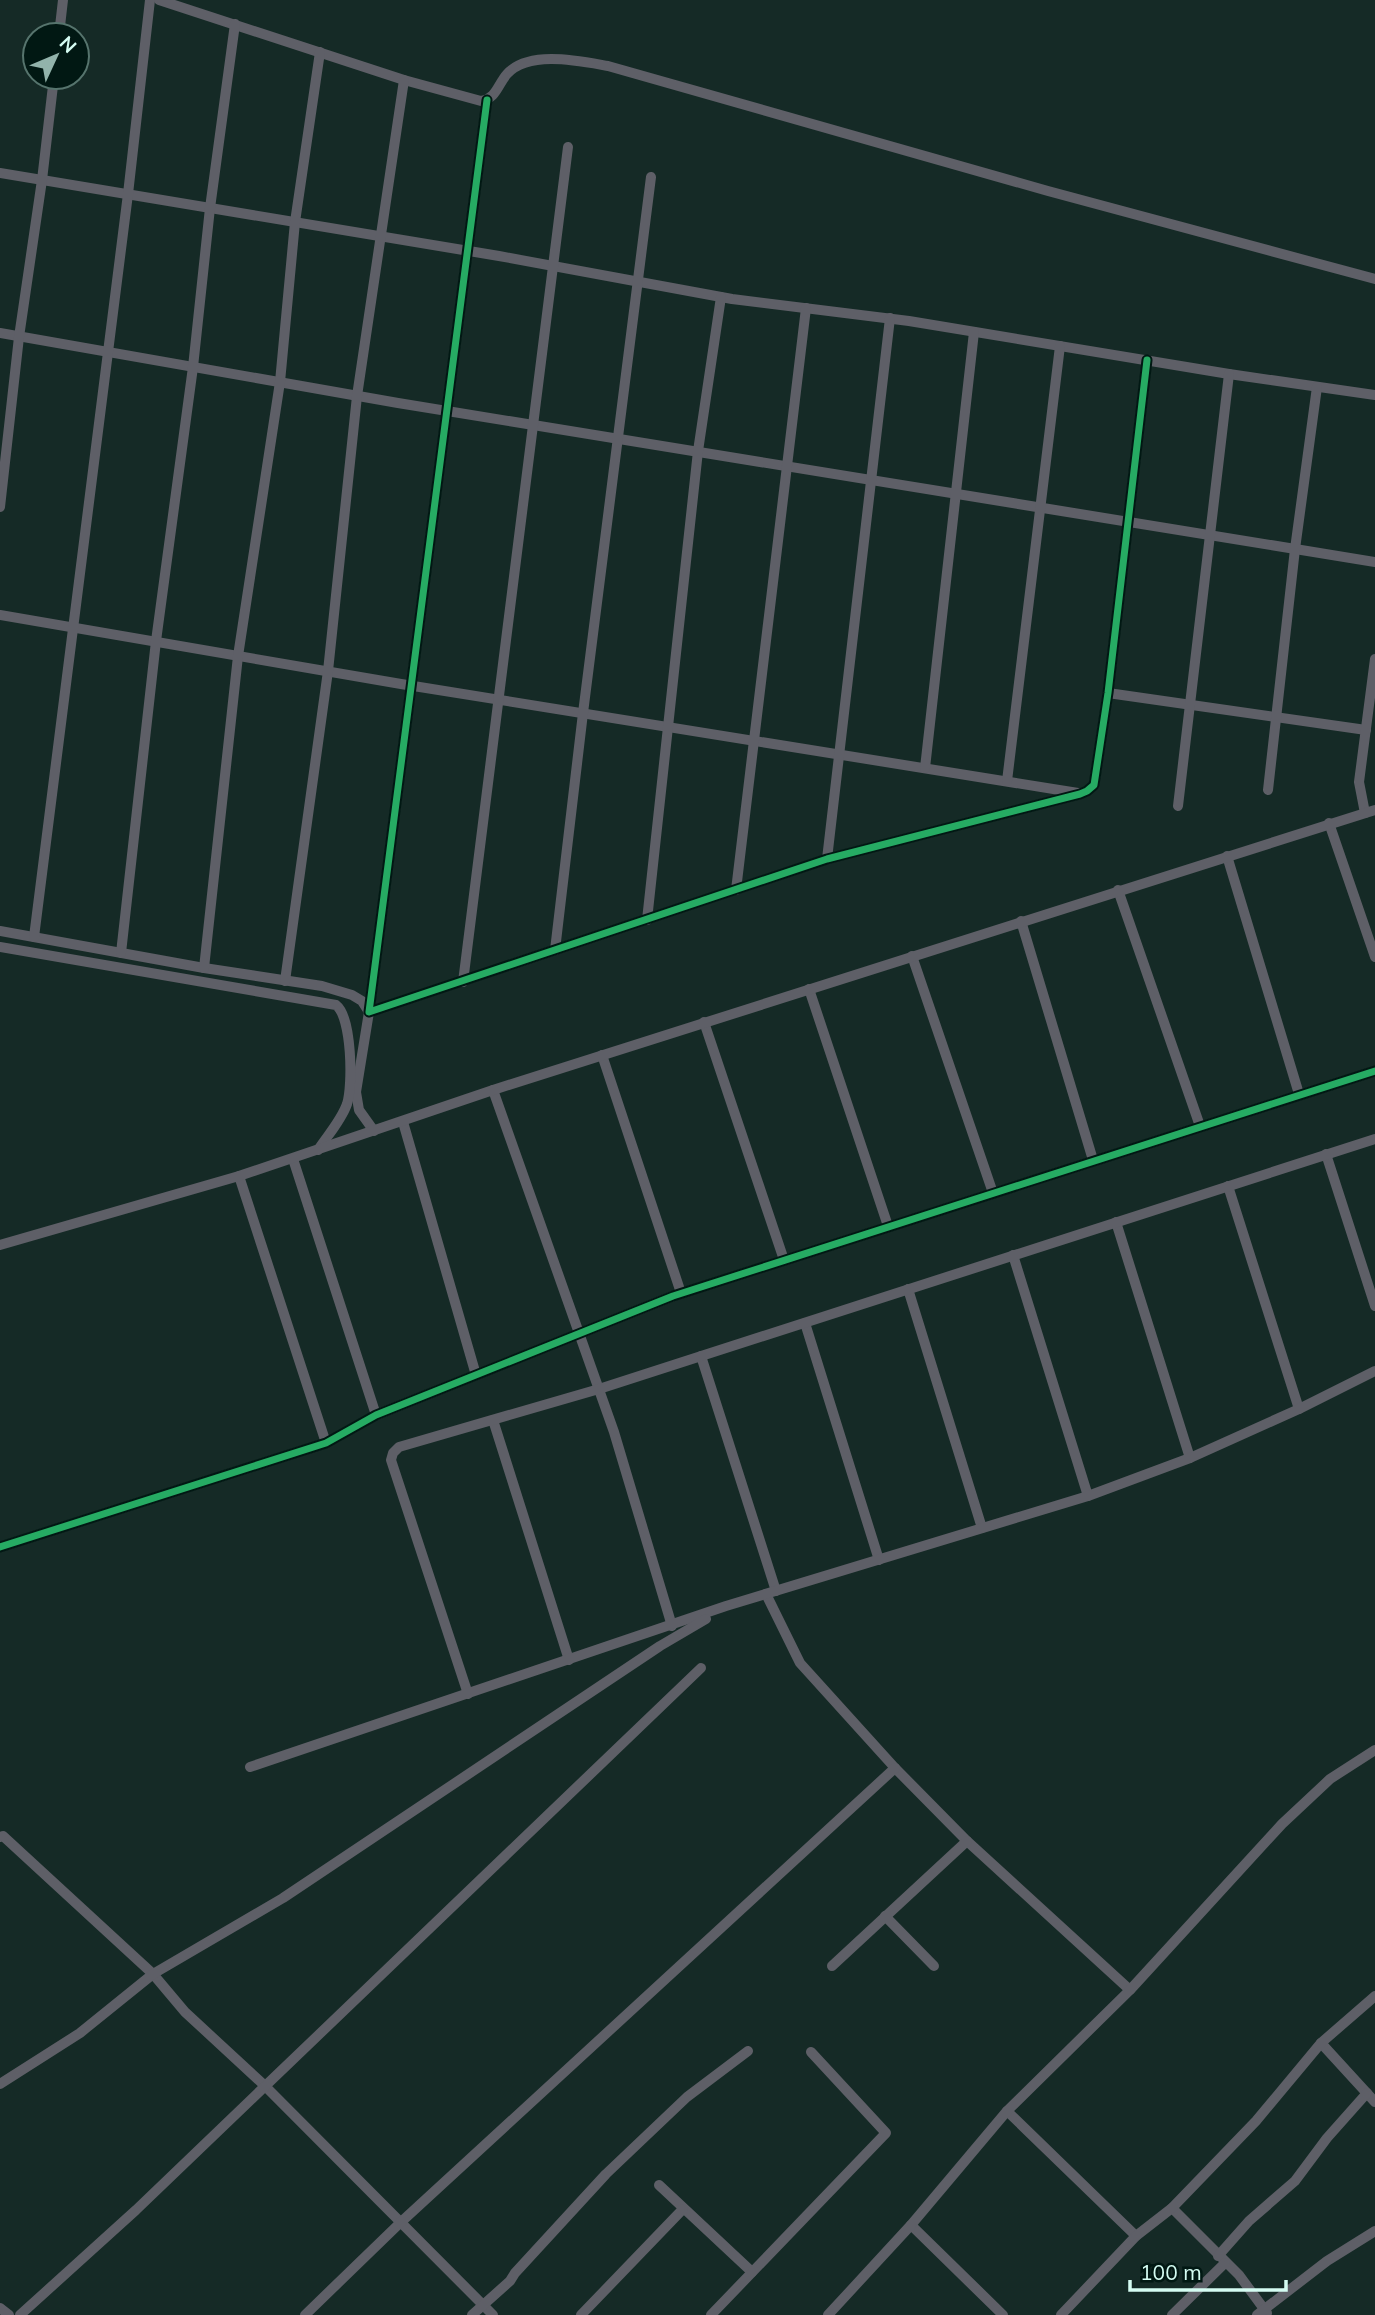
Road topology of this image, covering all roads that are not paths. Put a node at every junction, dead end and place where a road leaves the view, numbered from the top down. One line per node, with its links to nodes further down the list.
1 (63, 0): 4 (street)
2 (150, 0): 14 (street)
3 (159, 0): 5 (street)
4 (61, 21)
5 (235, 24): 6 (street); 15 (street)
6 (320, 52): 7 (street); 16 (street)
7 (404, 80): 9 (street); 17 (street)
8 (53, 91): 13 (street)
9 (488, 100): 18 (street); 20 (street)
10 (568, 147): 19 (street)
11 (0, 173): 13 (street)
12 (652, 177): 21 (street)
13 (43, 180): 14 (street); 27 (street)
14 (128, 194): 15 (street); 29 (street)
15 (210, 208): 16 (street); 31 (street)
16 (295, 222): 17 (street); 33 (street)
17 (381, 237): 18 (street); 36 (street)
18 (466, 251): 19 (street); 37 (street)
19 (553, 266): 21 (street); 38 (street)
20 (1375, 279)
21 (639, 282): 22 (street); 39 (street)
22 (721, 297): 23 (street); 40 (street)
23 (806, 308): 24 (street); 41 (street)
24 (890, 318): 25 (street); 42 (street)
25 (974, 331): 28 (street); 43 (street)
26 (0, 333): 27 (street)
27 (19, 337): 29 (street); 45 (street)
28 (1060, 346): 30 (street); 44 (street)
29 (108, 352): 31 (street); 51 (street)
30 (1147, 360): 32 (street); 46 (street)
31 (193, 367): 33 (street); 52 (street)
32 (1229, 374): 34 (street); 47 (street)
33 (280, 382): 36 (street); 53 (street)
34 (1317, 387): 35 (street); 48 (street)
35 (1375, 394)
36 (357, 396): 37 (street); 55 (street)
37 (446, 411): 38 (street); 56 (street)
38 (533, 425): 39 (street); 58 (street)
39 (620, 439): 40 (street); 60 (street)
40 (698, 451): 41 (street); 62 (street)
41 (786, 465): 42 (street); 64 (street)
42 (872, 479): 43 (street); 65 (street)
43 (956, 492): 44 (street); 66 (street)
44 (1039, 506): 46 (street); 67 (street)
45 (0, 507)
46 (1127, 520): 47 (street); 57 (street)
47 (1211, 534): 48 (street); 59 (street)
48 (1295, 549): 49 (street); 61 (street)
49 (1375, 562)
50 (0, 614): 51 (street)
51 (73, 627): 52 (street); 80 (street)
52 (156, 641): 53 (street); 83 (street)
53 (238, 656): 55 (street); 86 (street)
54 (1375, 659): 63 (street)
55 (328, 671): 56 (street); 87 (street)
56 (413, 686): 58 (street); 90 (street)
57 (1108, 693): 59 (street); 69 (street)
58 (498, 699): 60 (street); 88 (street)
59 (1190, 705): 61 (street); 70 (street)
60 (583, 713): 62 (street); 82 (street)
61 (1276, 717): 63 (street); 68 (street)
62 (667, 726): 64 (street); 77 (street)
63 (1366, 730): 71 (street)
64 (752, 740): 65 (street); 75 (street)
65 (840, 754): 66 (street); 74 (street)
66 (925, 768): 67 (street)
67 (1007, 781): 69 (street)
68 (1268, 790)
69 (1080, 794): 74 (street)
70 (1178, 806)
71 (1370, 812): 72 (street)
72 (1329, 823): 73 (street); 85 (street)
73 (1227, 856): 76 (street); 95 (street)
74 (827, 859): 75 (street)
75 (736, 890): 77 (street)
76 (1118, 890): 78 (street); 97 (street)
77 (647, 920): 82 (street)
78 (1021, 921): 84 (street); 103 (street)
79 (0, 930): 80 (street)
80 (34, 937): 83 (street)
81 (0, 947): 100 (street)
82 (555, 950): 88 (street)
83 (121, 953): 86 (street)
84 (912, 956): 89 (street); 106 (street)
85 (1375, 957)
86 (204, 968): 87 (street)
87 (285, 981): 90 (street)
88 (463, 982): 90 (street)
89 (810, 989): 91 (street); 108 (street)
90 (369, 1012): 98 (street)
91 (704, 1022): 92 (street); 111 (street)
92 (603, 1055): 94 (street); 113 (street)
93 (1375, 1071): 95 (street)
94 (493, 1090): 96 (street); 116 (street)
95 (1299, 1094): 97 (street)
96 (403, 1122): 98 (street); 119 (street)
97 (1200, 1126): 103 (street)
98 (374, 1131): 100 (street)
99 (1375, 1139): 101 (street)
100 (318, 1150): 102 (street)
101 (1326, 1154): 105 (street); 114 (street)
102 (293, 1159): 104 (street); 122 (street)
103 (1093, 1160): 106 (street)
104 (239, 1176): 109 (street); 124 (street)
105 (1228, 1186): 107 (street); 121 (street)
106 (993, 1193): 108 (street)
107 (1116, 1222): 110 (street); 125 (street)
108 (888, 1226): 111 (street)
109 (0, 1245)
110 (1013, 1255): 112 (street); 126 (street)
111 (785, 1260): 113 (street)
112 (908, 1289): 115 (street); 127 (street)
113 (681, 1293): 116 (street)
114 (1375, 1306)
115 (805, 1322): 117 (street); 129 (street)
116 (580, 1333): 119 (street); 120 (street)
117 (701, 1356): 120 (street); 130 (street)
118 (1375, 1371): 121 (street)
119 (476, 1374): 122 (street)
120 (599, 1389): 123 (street); 132 (street)
121 (1299, 1409): 125 (street)
122 (376, 1415): 124 (street)
123 (493, 1420): 133 (street); 135 (street)
124 (326, 1443): 128 (street)
125 (1190, 1458): 126 (street)
126 (1088, 1496): 127 (street)
127 (982, 1528): 129 (street)
128 (0, 1547)
129 (879, 1560): 130 (street)
130 (771, 1593): 131 (street); 138 (street)
131 (726, 1606): 132 (street); 144 (street)
132 (672, 1626): 133 (street)
133 (569, 1660): 135 (street)
134 (701, 1668): 151 (street)
135 (468, 1694): 137 (street)
136 (1375, 1750): 145 (street)
137 (250, 1767)
138 (895, 1768): 140 (street); 157 (street)
139 (0, 1837): 144 (street)
140 (967, 1841): 141 (street); 145 (street)
141 (885, 1916): 142 (street); 143 (street)
142 (832, 1966)
143 (934, 1966)
144 (153, 1974): 150 (street); 151 (street)
145 (1130, 1990): 153 (street)
146 (1375, 1996): 147 (street)
147 (1321, 2043): 152 (street); 155 (street)
148 (748, 2051): 163 (street)
149 (811, 2052): 162 (street)
150 (0, 2084)
151 (264, 2085): 157 (street); 167 (street)
152 (1371, 2098): 161 (street)
153 (1007, 2111): 158 (street); 160 (street)
154 (659, 2185): 156 (street)
155 (1171, 2208): 160 (street); 161 (street)
156 (683, 2209): 162 (street); 171 (street)
157 (400, 2223): 163 (street); 168 (street)
158 (911, 2225): 173 (street); 174 (street)
159 (1375, 2231): 165 (street)
160 (1136, 2236): 175 (street)
161 (1222, 2259): 165 (street); 176 (street)
162 (752, 2272): 172 (street)
163 (483, 2305): 169 (street); 170 (street)
164 (0, 2308): 166 (street)
165 (1263, 2313)
166 (9, 2315)
167 (20, 2315)
168 (305, 2315)
169 (472, 2315)
170 (492, 2315)
171 (581, 2315)
172 (712, 2315)
173 (828, 2315)
174 (1003, 2315)
175 (1061, 2315)
176 (1172, 2315)

